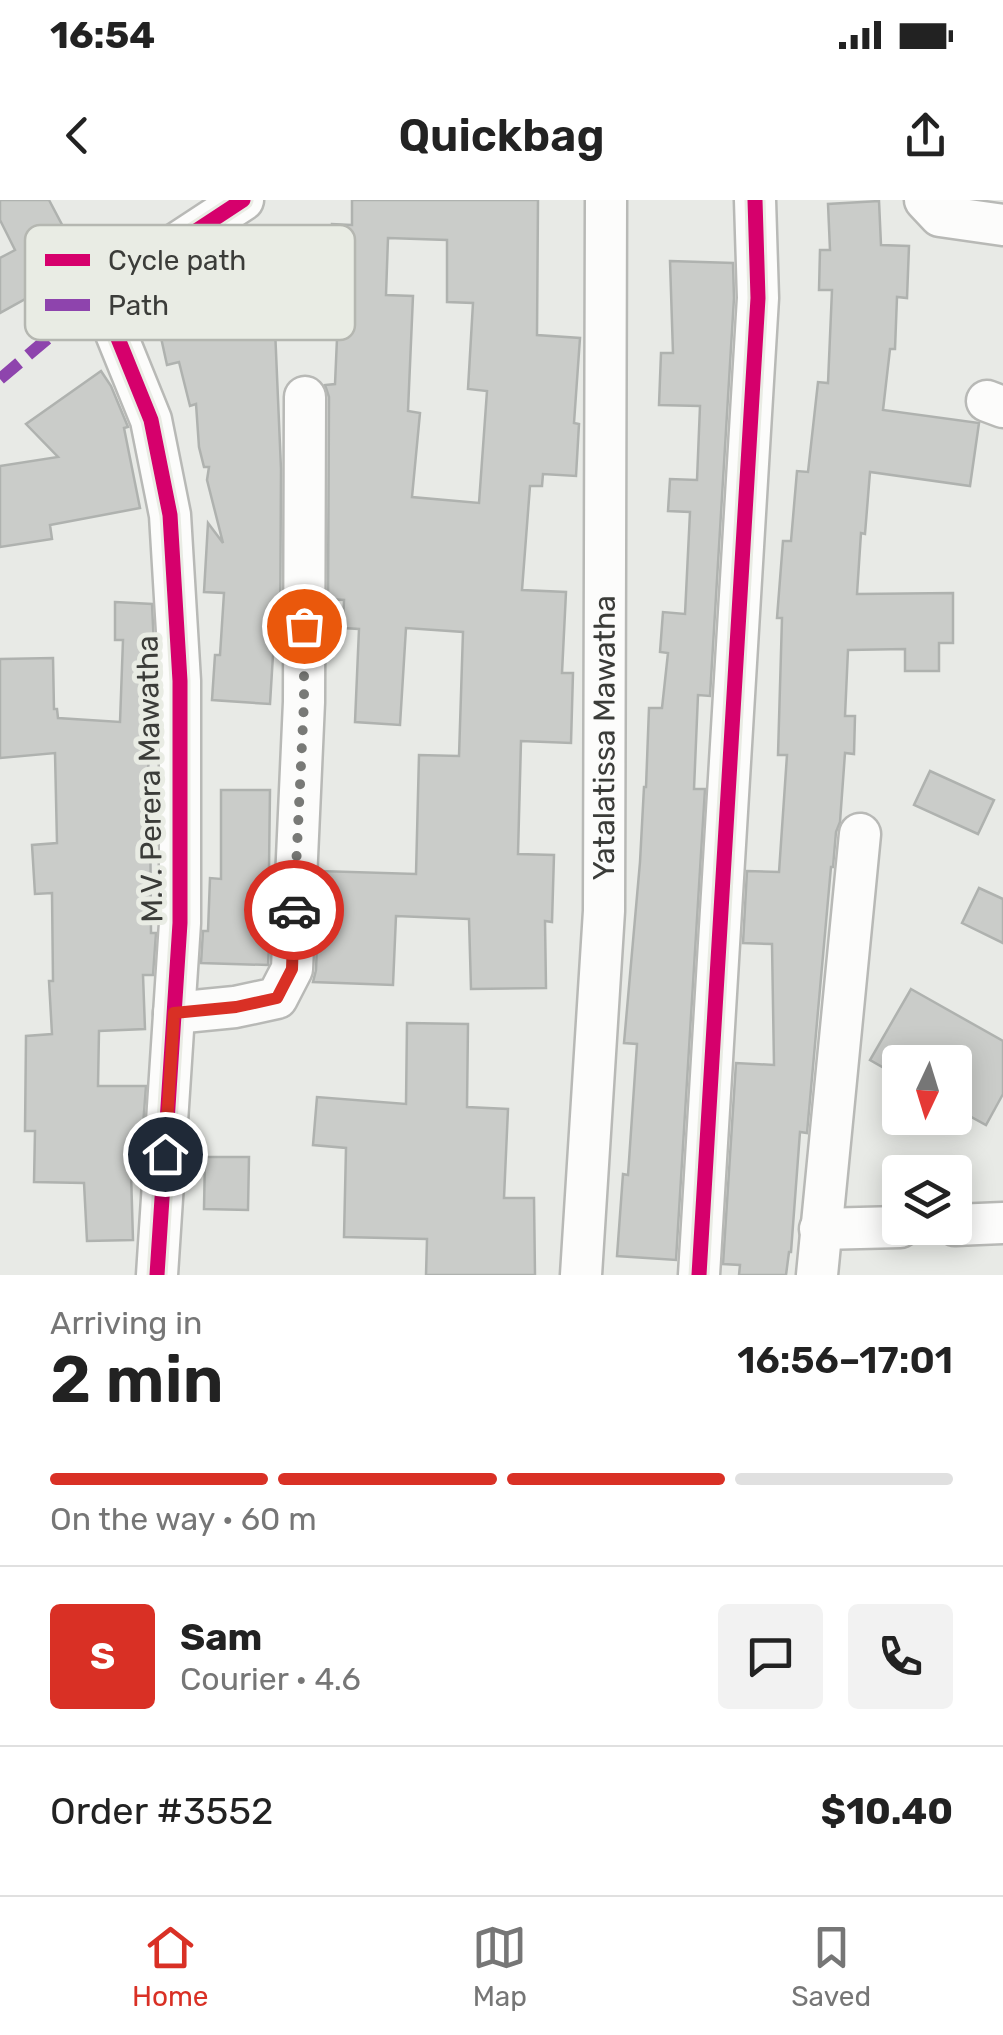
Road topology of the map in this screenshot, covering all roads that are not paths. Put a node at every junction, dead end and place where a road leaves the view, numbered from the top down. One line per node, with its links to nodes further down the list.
1 (243, 200): 5 (street, M.V. Perera Mawatha)
2 (606, 200): 16 (street, Yatalatissa Mawatha)
3 (755, 200): 17 (street)
4 (925, 200): 6 (street)
5 (205, 225)
6 (1003, 225)
7 (119, 340): 10 (street, M.V. Perera Mawatha)
8 (305, 397): 10 (street)
9 (860, 834): 14 (street)
10 (174, 1013): 15 (street, M.V. Perera Mawatha)
11 (1003, 1224): 12 (street)
12 (972, 1225)
13 (882, 1227): 14 (street)
14 (820, 1229): 18 (street)
15 (158, 1275)
16 (581, 1275)
17 (699, 1275)
18 (817, 1275)

